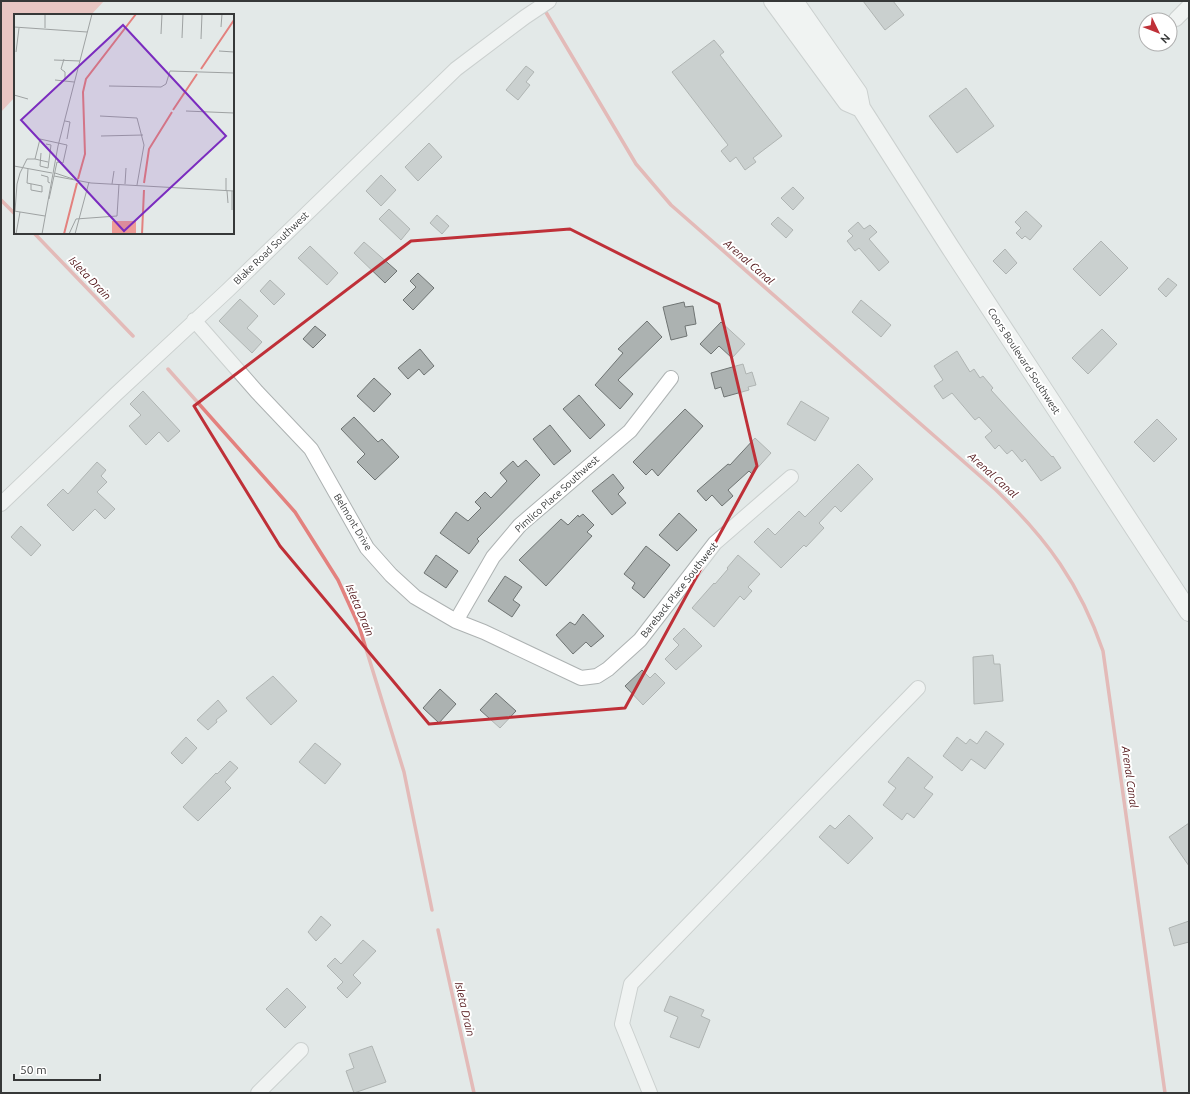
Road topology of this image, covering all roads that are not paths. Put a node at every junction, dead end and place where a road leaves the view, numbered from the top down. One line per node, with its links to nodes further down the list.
1 (549, 1): 7 (street, Blake Road Southwest)
2 (773, 1): 6 (main road, Coors Boulevard Southwest)
3 (794, 1): 6 (main road, Coors Boulevard Southwest)
4 (1189, 6): 5 (street)
5 (1178, 17)
6 (861, 108): 11 (main road, Coors Boulevard Southwest)
7 (194, 320): 10 (street, Blake Road Southwest); 12 (street, Belmont Drive)
8 (671, 378): 12 (street, Pimlico Place Southwest)
9 (791, 476): 13 (street, Bareback Place Southwest)
10 (1, 504)
11 (1189, 612)
12 (456, 621): 13 (street, Belmont Drive)
13 (558, 668)
14 (918, 688): 17 (street)
15 (301, 1050): 16 (street)
16 (258, 1093)
17 (650, 1093)

